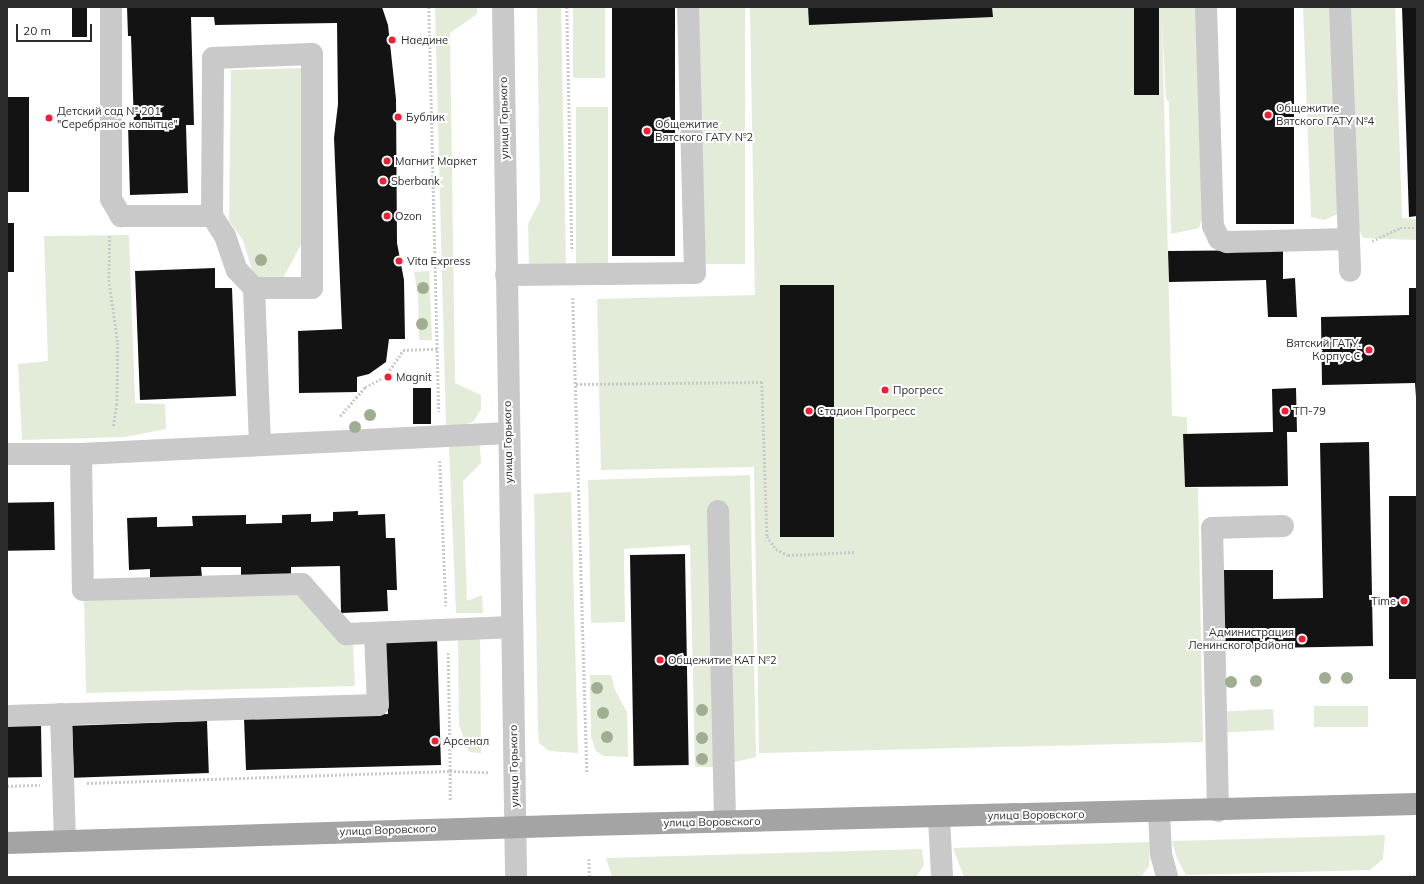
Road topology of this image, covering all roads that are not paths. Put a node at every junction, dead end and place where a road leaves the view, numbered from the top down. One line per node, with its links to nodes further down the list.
1 (110, 7): 6 (street)
2 (502, 7): 7 (street, улица Горького)
3 (688, 7): 7 (street)
4 (1206, 7): 5 (street)
5 (1340, 7)
6 (212, 216): 8 (street); 8 (street)
7 (506, 275): 9 (street, улица Горького)
8 (254, 288): 10 (street)
9 (508, 433): 10 (street); 15 (street, улица Горького)
10 (260, 445): 12 (street)
11 (7, 454): 12 (street)
12 (81, 454): 16 (street)
13 (718, 511): 23 (street)
14 (1283, 526): 20 (street)
15 (510, 627): 16 (street); 24 (street, улица Горького)
16 (375, 633): 17 (street)
17 (61, 714): 18 (street); 25 (street)
18 (7, 716)
19 (1417, 804): 20 (main road, улица Воровского)
20 (1218, 811): 21 (main road, улица Воровского)
21 (1159, 812): 22 (main road, улица Воровского); 29 (street)
22 (939, 816): 23 (main road, улица Воровского); 28 (street)
23 (725, 821): 24 (main road, улица Воровского)
24 (515, 827): 25 (main road, улица Воровского); 27 (street, улица Горького)
25 (65, 841): 26 (main road, улица Воровского)
26 (7, 843)
27 (516, 877)
28 (942, 877)
29 (1167, 877)

